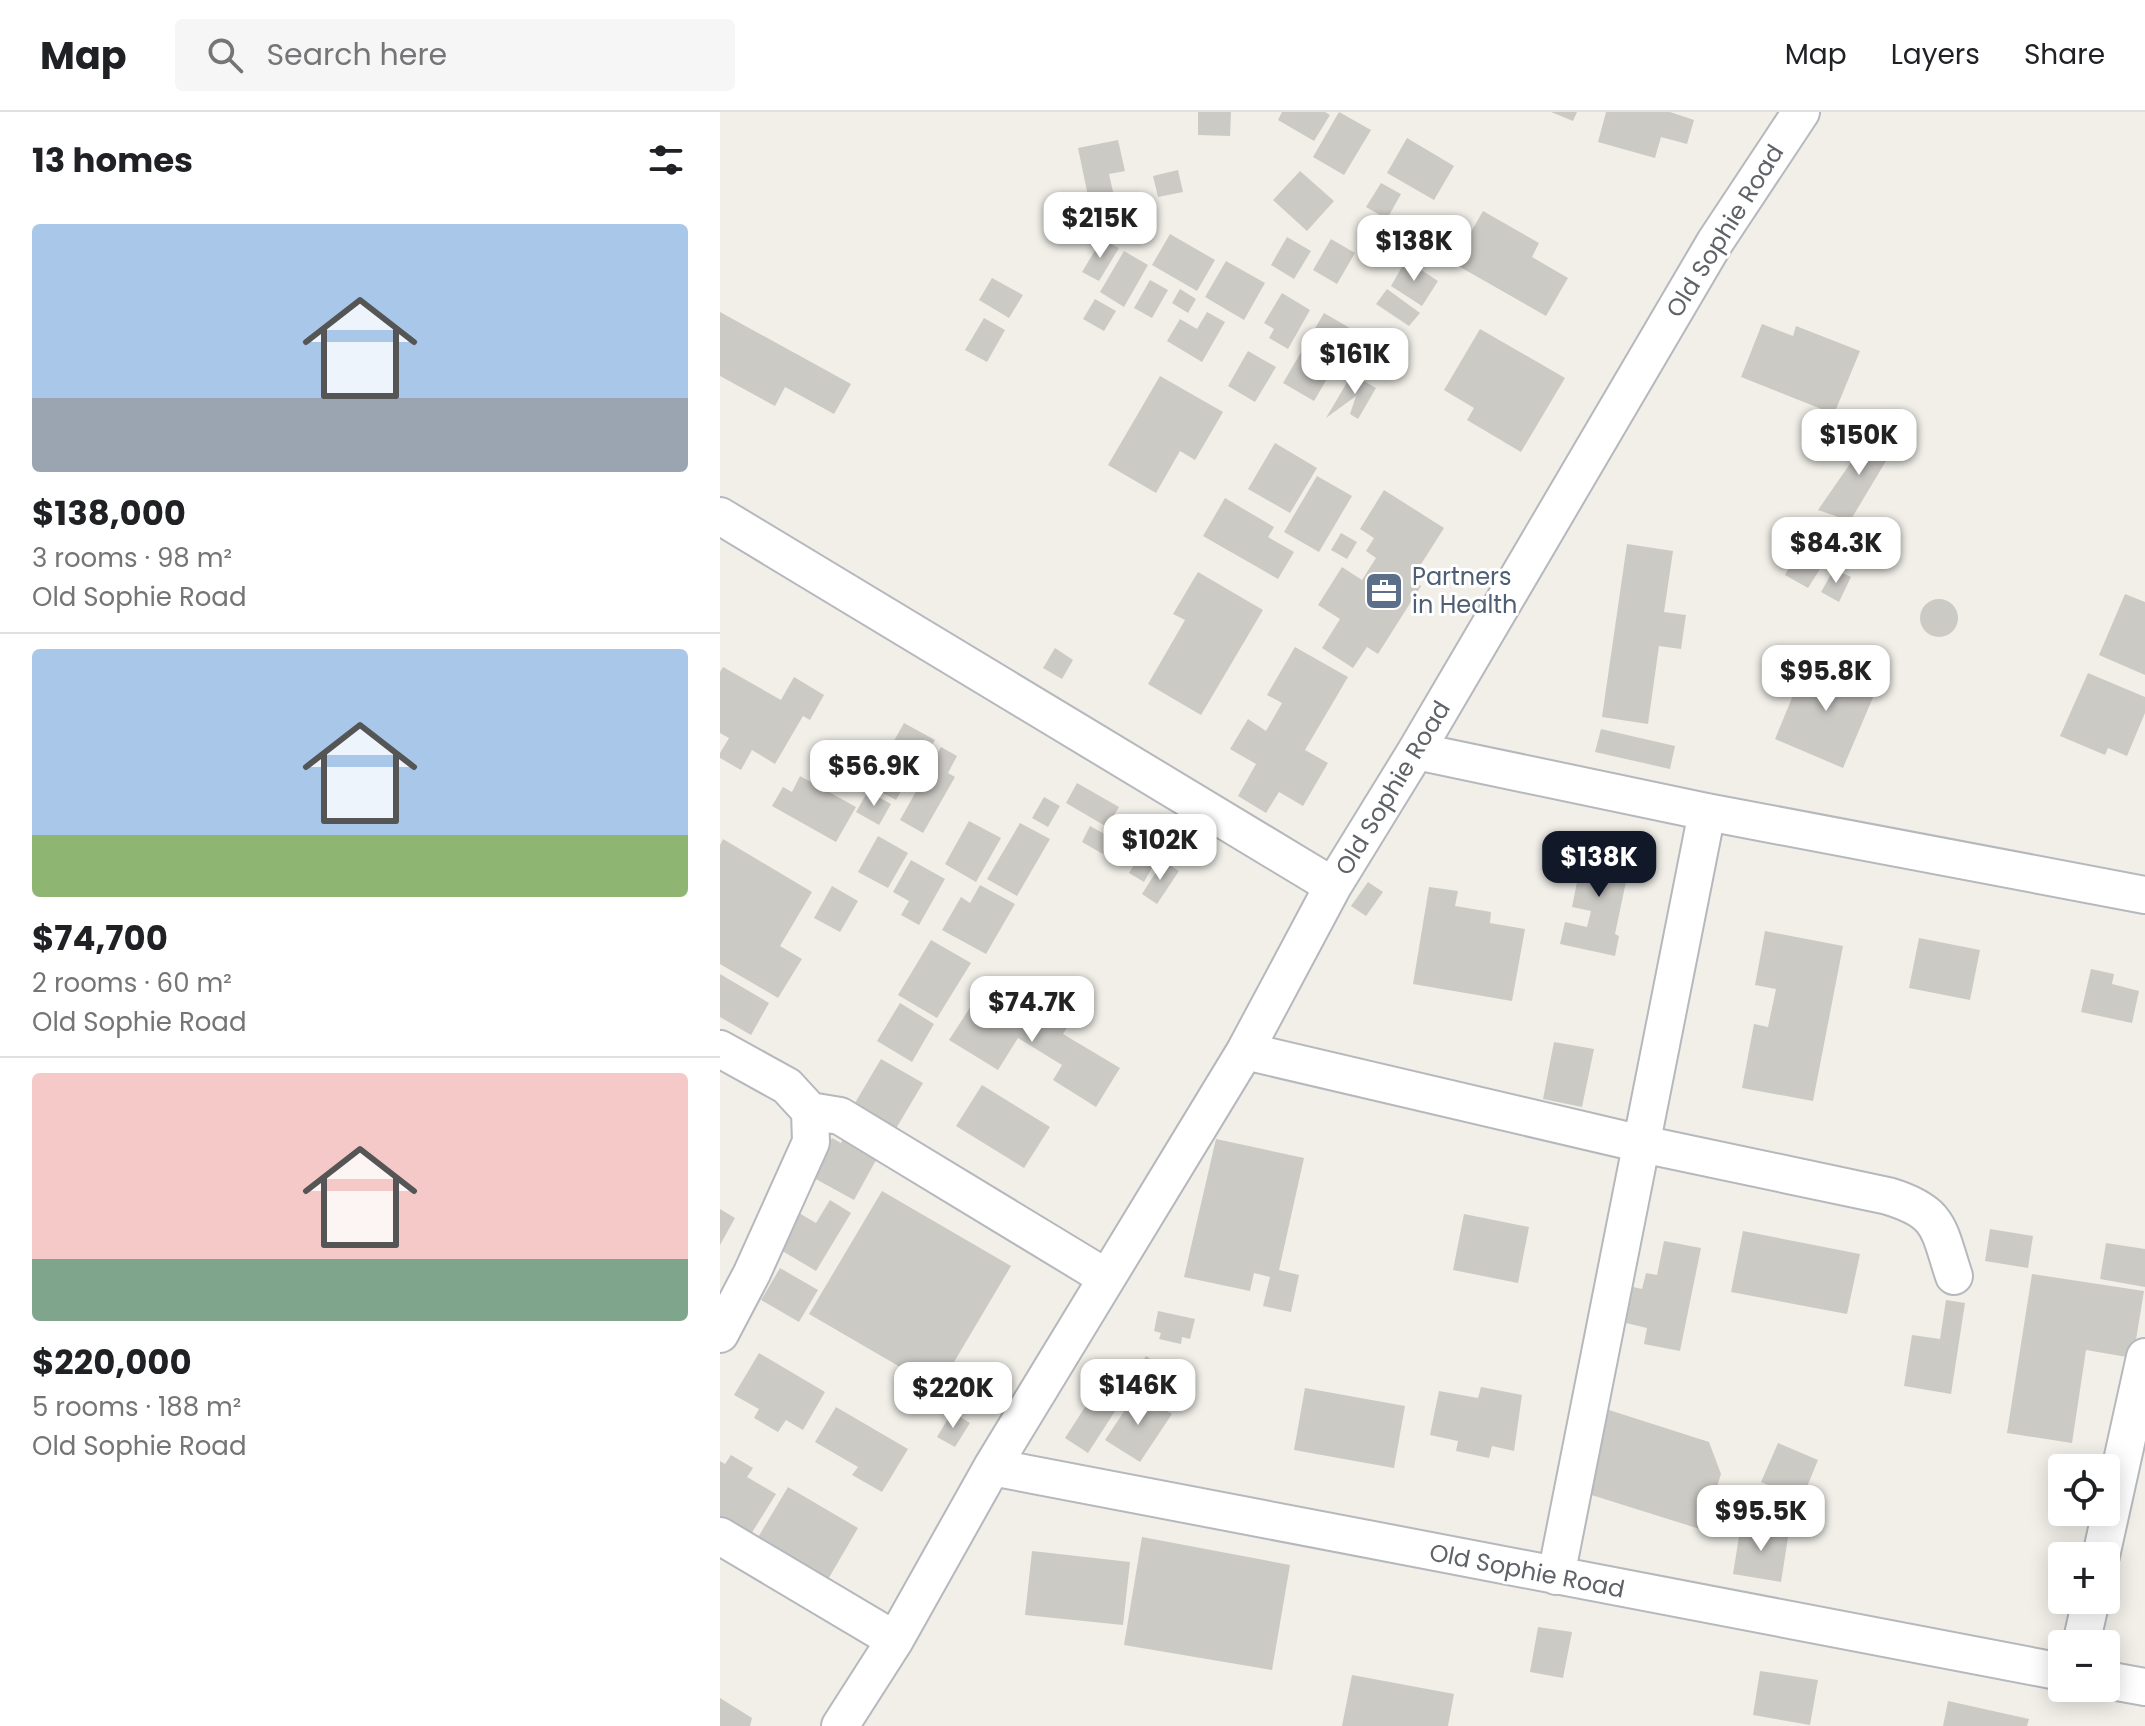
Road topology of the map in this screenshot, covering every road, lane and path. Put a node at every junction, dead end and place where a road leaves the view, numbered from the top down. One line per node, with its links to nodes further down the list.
1 (1801, 112): 3 (street, Old Sophie Road)
2 (720, 516): 5 (street)
3 (1416, 751): 4 (street); 5 (street, Old Sophie Road)
4 (1707, 812): 6 (street); 10 (street)
5 (1333, 886): 8 (street, Old Sophie Road)
6 (2145, 895)
7 (720, 1049): 9 (street)
8 (1245, 1051): 10 (street); 12 (street, Old Sophie Road)
9 (810, 1111): 12 (street); 13 (street)
10 (1642, 1144): 11 (street); 18 (street)
11 (1954, 1276)
12 (1107, 1278): 15 (street, Old Sophie Road)
13 (720, 1334)
14 (2145, 1357): 17 (street)
15 (992, 1467): 18 (street, Old Sophie Road); 19 (street, Old Sophie Road)
16 (720, 1536): 19 (street)
17 (2104, 1542)
18 (1556, 1576): 20 (street, Old Sophie Road)
19 (895, 1640): 23 (street, Old Sophie Road)
20 (2048, 1669)
21 (2120, 1683): 22 (street)
22 (2145, 1687)
23 (840, 1726)

